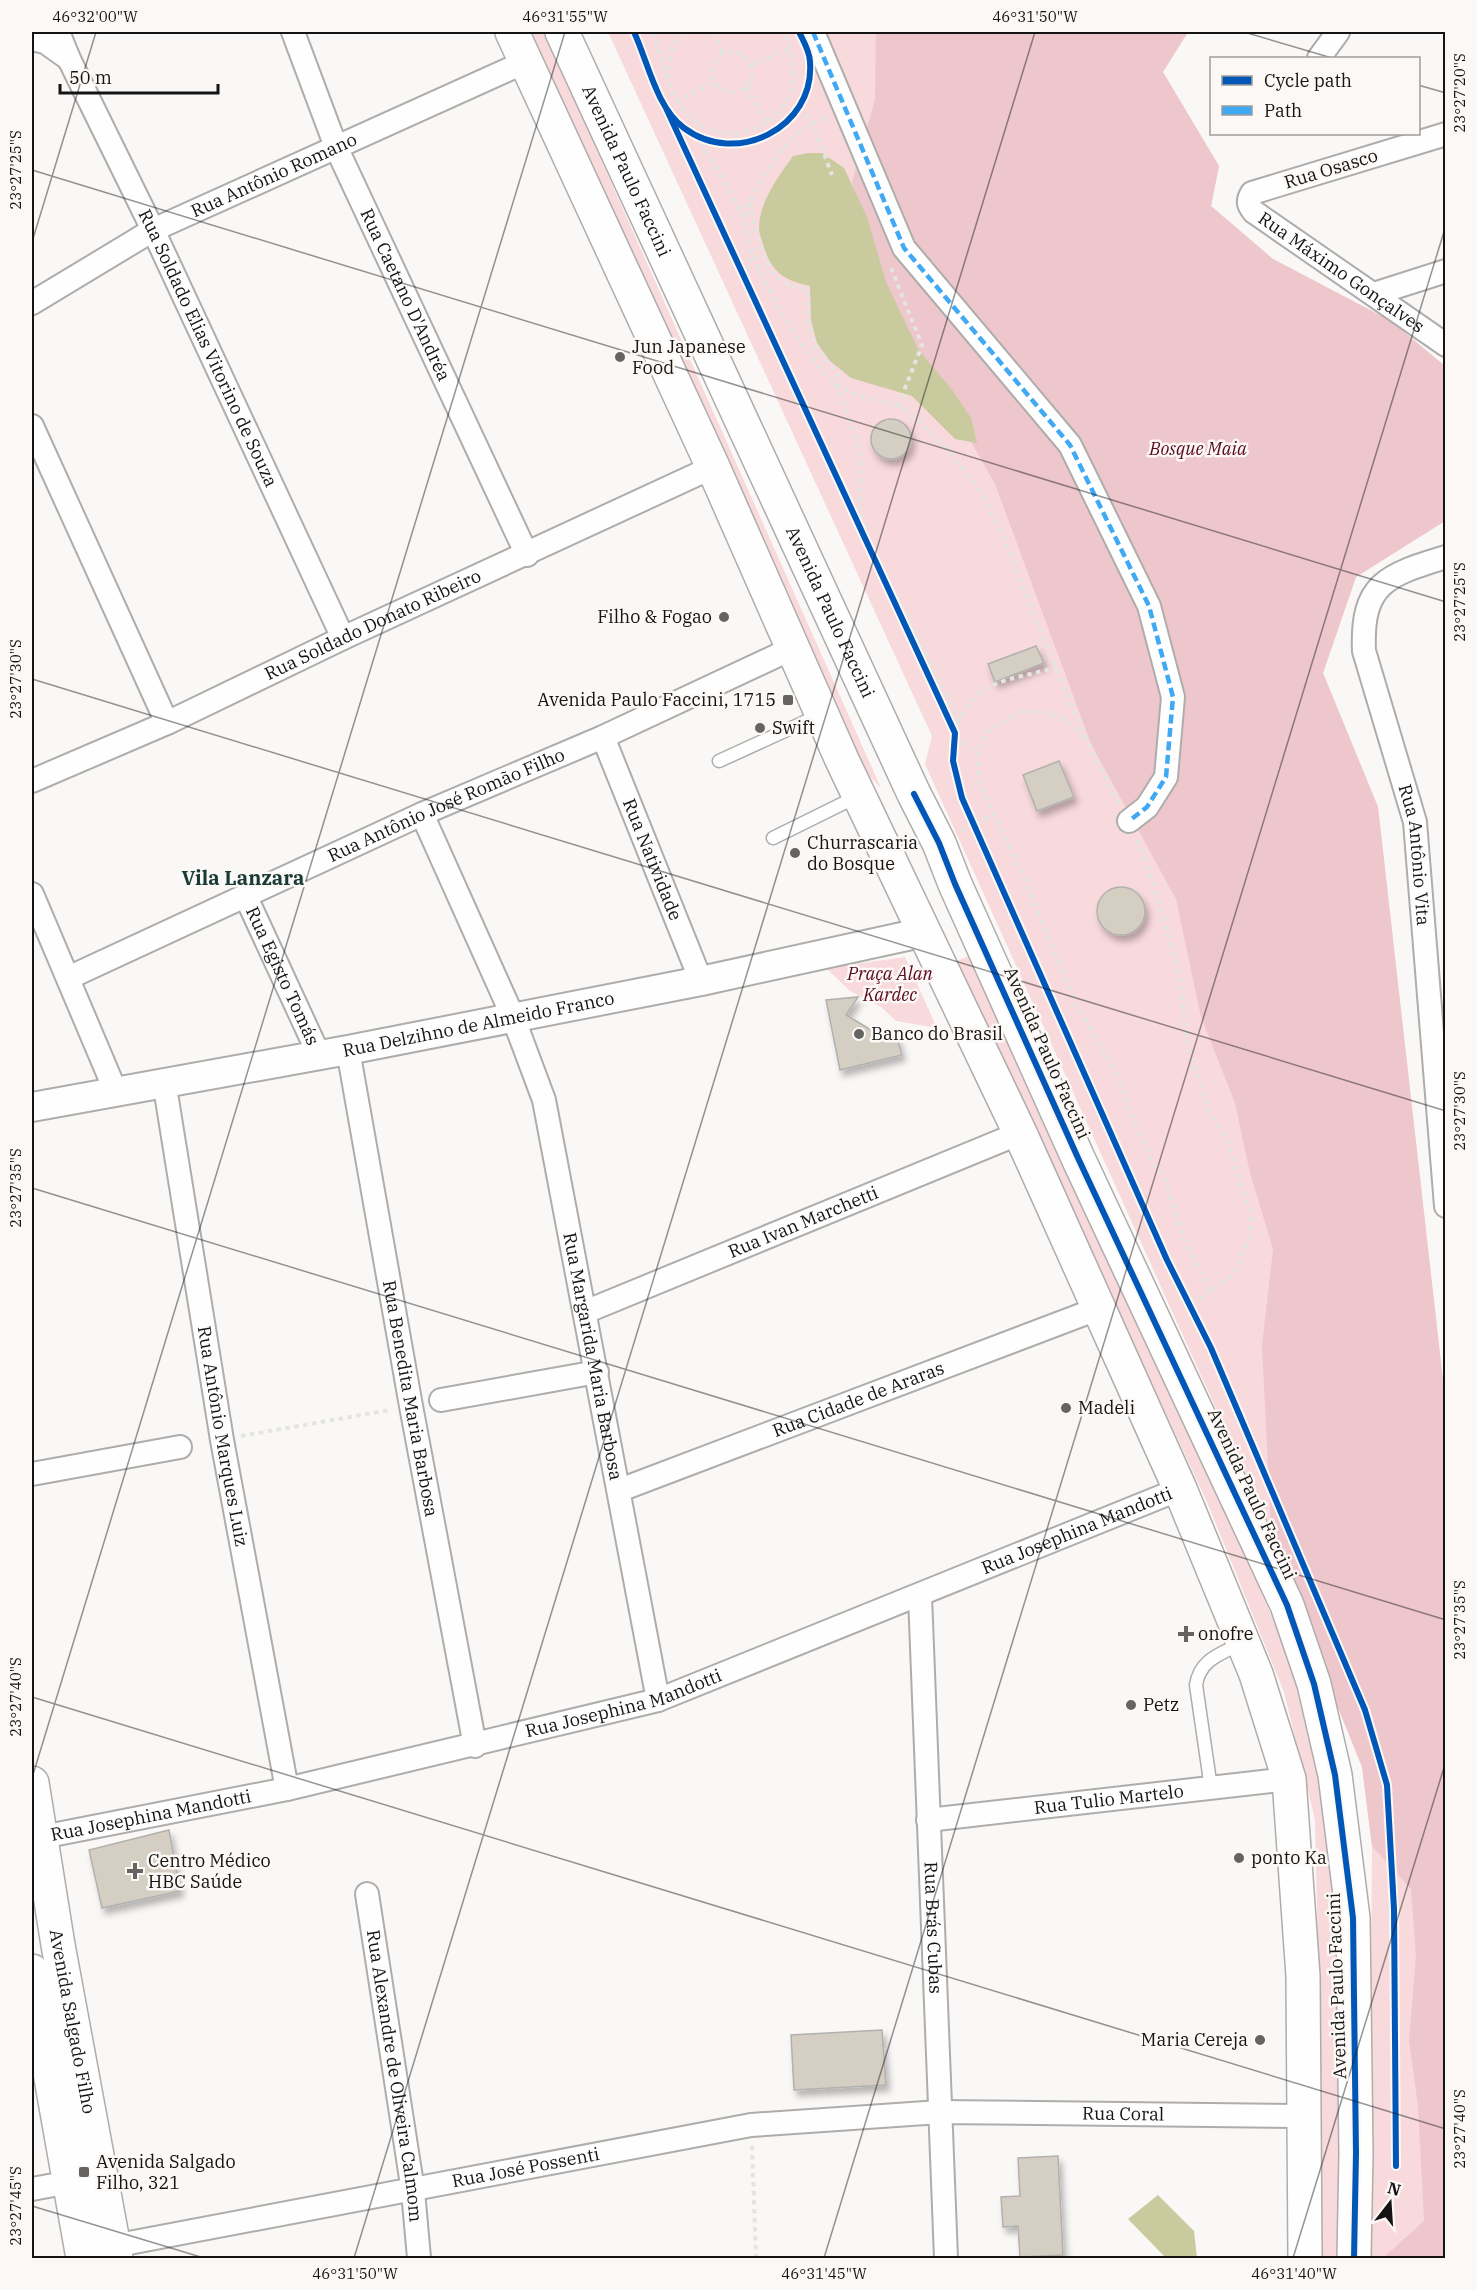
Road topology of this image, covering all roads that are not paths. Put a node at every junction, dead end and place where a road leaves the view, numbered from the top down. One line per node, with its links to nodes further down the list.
1 (58, 32): 9 (street, Rua Soldado Elias Vitorino de Souza)
2 (293, 32): 12 (street, Rua Caetano D'Andréa)
3 (512, 32): 10 (main road, Avenida Paulo Faccini)
4 (562, 32): 33 (main road, Avenida Paulo Faccini)
5 (813, 32): 36 (street)
6 (1338, 32): 8 (street)
7 (32, 39): 9 (street, Rua Soldado Elias Vitorino de Souza)
8 (1320, 57)
9 (69, 59): 14 (street, Rua Soldado Elias Vitorino de Souza)
10 (525, 62): 12 (street, Rua Antônio Romano); 22 (main road, Avenida Paulo Faccini)
11 (1446, 134): 13 (street, Rua Osasco)
12 (336, 147): 14 (street, Rua Antônio Romano); 23 (street, Rua Caetano D'Andréa)
13 (1252, 193): 17 (street, Rua Máximo Gonçalves)
14 (153, 230): 18 (street, Rua Antônio Romano); 25 (street, Rua Soldado Elias Vitorino de Souza)
15 (1446, 271): 16 (street)
16 (1420, 279): 17 (street); 19 (street)
17 (1374, 294): 19 (street, Rua Máximo Gonçalves)
18 (32, 303)
19 (1404, 315): 20 (street, Rua Máximo Gonçalves)
20 (1446, 345)
21 (32, 426): 28 (street)
22 (713, 467): 23 (street, Rua Soldado Donato Ribeiro); 26 (main road, Avenida Paulo Faccini)
23 (526, 555): 25 (street, Rua Soldado Donato Ribeiro)
24 (1446, 557): 51 (street, Rua Antônio Vita)
25 (343, 638): 28 (street, Rua Soldado Donato Ribeiro)
26 (791, 649): 27 (main road, Avenida Paulo Faccini); 29 (street, Rua Antônio José Romão Filho)
27 (822, 714): 30 (main road, Avenida Paulo Faccini); 31 (lane)
28 (167, 723): 32 (street, Rua Soldado Donato Ribeiro)
29 (603, 737): 35 (street, Rua Antônio José Romão Filho); 43 (street, Rua Natividade)
30 (842, 760): 33 (main road); 34 (main road, Avenida Paulo Faccini)
31 (719, 761)
32 (32, 781)
33 (914, 794): 41 (main road, Avenida Paulo Faccini)
34 (859, 796): 37 (lane); 40 (main road, Avenida Paulo Faccini)
35 (422, 814): 39 (street, Rua Antônio José Romão Filho); 44 (street, Rua Margarida Maria Barbosa)
36 (1138, 814)
37 (773, 838)
38 (32, 894): 42 (street)
39 (246, 897): 42 (street, Rua Antônio José Romão Filho); 46 (street, Rua Egisto Tomás)
40 (925, 933): 41 (main road); 43 (street, Rua Delzihno de Almeido Franco); 50 (main road, Avenida Paulo Faccini)
41 (983, 947): 82 (main road, Avenida Paulo Faccini)
42 (68, 978): 48 (street)
43 (701, 981): 44 (street, Rua Delzihno de Almeido Franco)
44 (513, 1017): 45 (street, Rua Delzihno de Almeido Franco); 53 (street, Rua Margarida Maria Barbosa)
45 (348, 1050): 46 (street, Rua Delzihno de Almeido Franco); 63 (street, Rua Benedita Maria Barbosa)
46 (319, 1055): 47 (street, Rua Delzihno de Almeido Franco)
47 (164, 1081): 48 (street, Rua Delzihno de Almeido Franco); 67 (street, Rua Antônio Marques Luiz)
48 (116, 1090): 49 (street, Rua Delzihno de Almeido Franco)
49 (32, 1107)
50 (1020, 1133): 52 (main road, Avenida Paulo Faccini); 53 (street, Rua Ivan Marchetti)
51 (1446, 1206)
52 (1097, 1309): 58 (main road, Avenida Paulo Faccini); 59 (street, Rua Cidade de Araras)
53 (585, 1312): 54 (street, Rua Margarida Maria Barbosa)
54 (597, 1372): 55 (street); 59 (street, Rua Margarida Maria Barbosa)
55 (441, 1400)
56 (180, 1447): 57 (street)
57 (32, 1474)
58 (1180, 1489): 60 (street, Rua Josephina Mandotti); 61 (main road, Avenida Paulo Faccini)
59 (620, 1490): 62 (street, Rua Margarida Maria Barbosa)
60 (920, 1596): 62 (street, Rua Josephina Mandotti); 68 (street, Rua Brás Cubas)
61 (1243, 1643): 64 (main road, Avenida Paulo Faccini); 66 (lane)
62 (658, 1700): 63 (street, Rua Josephina Mandotti)
63 (475, 1746): 67 (street, Rua Josephina Mandotti)
64 (1289, 1779): 66 (street, Rua Tulio Martelo); 73 (main road, Avenida Paulo Faccini)
65 (32, 1783): 69 (main road, Avenida Salgado Filho)
66 (1211, 1788): 68 (street, Rua Tulio Martelo)
67 (287, 1789): 69 (street, Rua Josephina Mandotti)
68 (928, 1820): 72 (street, Rua Brás Cubas)
69 (42, 1837): 77 (main road, Avenida Salgado Filho)
70 (367, 1894): 76 (street, Rua Alexandre de Oliveira Calmom)
71 (32, 1971): 74 (main road, Avenida Salgado Filho)
72 (940, 2112): 73 (street, Rua Coral); 76 (street, Rua José Possenti); 80 (street, Rua Brás Cubas)
73 (1304, 2116): 81 (main road, Avenida Paulo Faccini)
74 (70, 2182): 75 (street); 78 (main road, Avenida Salgado Filho)
75 (32, 2189)
76 (413, 2191): 77 (street, Rua José Possenti); 79 (street, Rua Alexandre de Oliveira Calmom)
77 (115, 2252)
78 (83, 2259)
79 (419, 2259)
80 (946, 2259)
81 (1305, 2259)
82 (1354, 2259)

